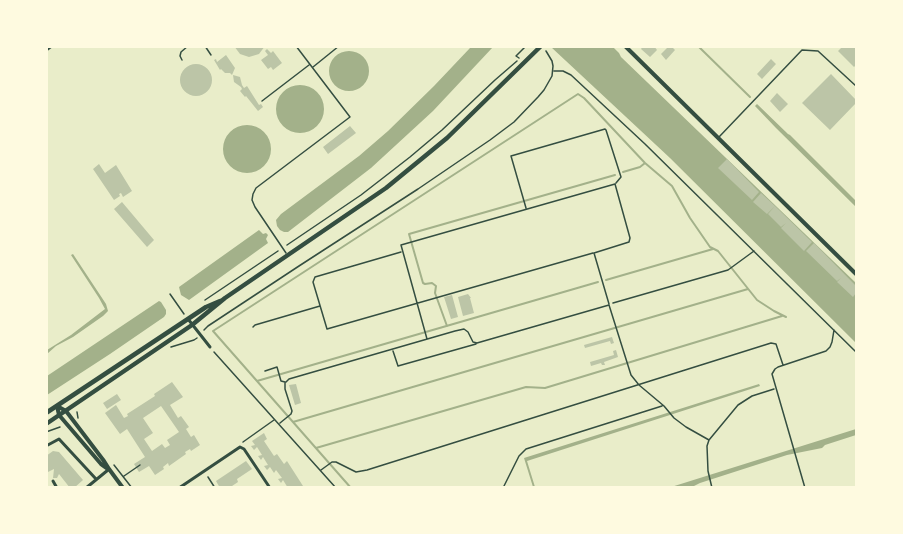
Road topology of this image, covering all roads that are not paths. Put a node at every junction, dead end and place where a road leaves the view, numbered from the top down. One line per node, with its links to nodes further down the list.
1 (50, 46): 8 (highway)
2 (188, 46): 10 (lane)
3 (205, 46): 9 (lane)
4 (296, 46): 11 (lane)
5 (339, 46): 11 (lane)
6 (541, 46): 15 (main road)
7 (625, 46): 14 (street)
8 (46, 49)
9 (211, 54)
10 (182, 60)
11 (311, 66): 13 (lane); 15 (lane)
12 (856, 86): 14 (lane)
13 (262, 101)
14 (718, 138): 16 (street)
15 (288, 256): 18 (main road)
16 (856, 274)
17 (170, 294): 19 (lane)
18 (225, 298): 19 (main road); 20 (main road)
19 (186, 316): 20 (street); 22 (main road)
20 (192, 325): 21 (street); 23 (main road)
21 (210, 347)
22 (57, 406): 23 (street); 24 (main road); 25 (street)
23 (66, 411): 25 (main road); 28 (street)
24 (46, 413)
25 (59, 416): 26 (main road); 28 (street)
26 (46, 424)
27 (46, 446): 29 (street)
28 (109, 469): 29 (street); 33 (street)
29 (96, 479): 32 (street)
30 (53, 481): 31 (street)
31 (57, 488)
32 (86, 488)
33 (123, 488)
34 (179, 488): 35 (street)
35 (270, 488)

